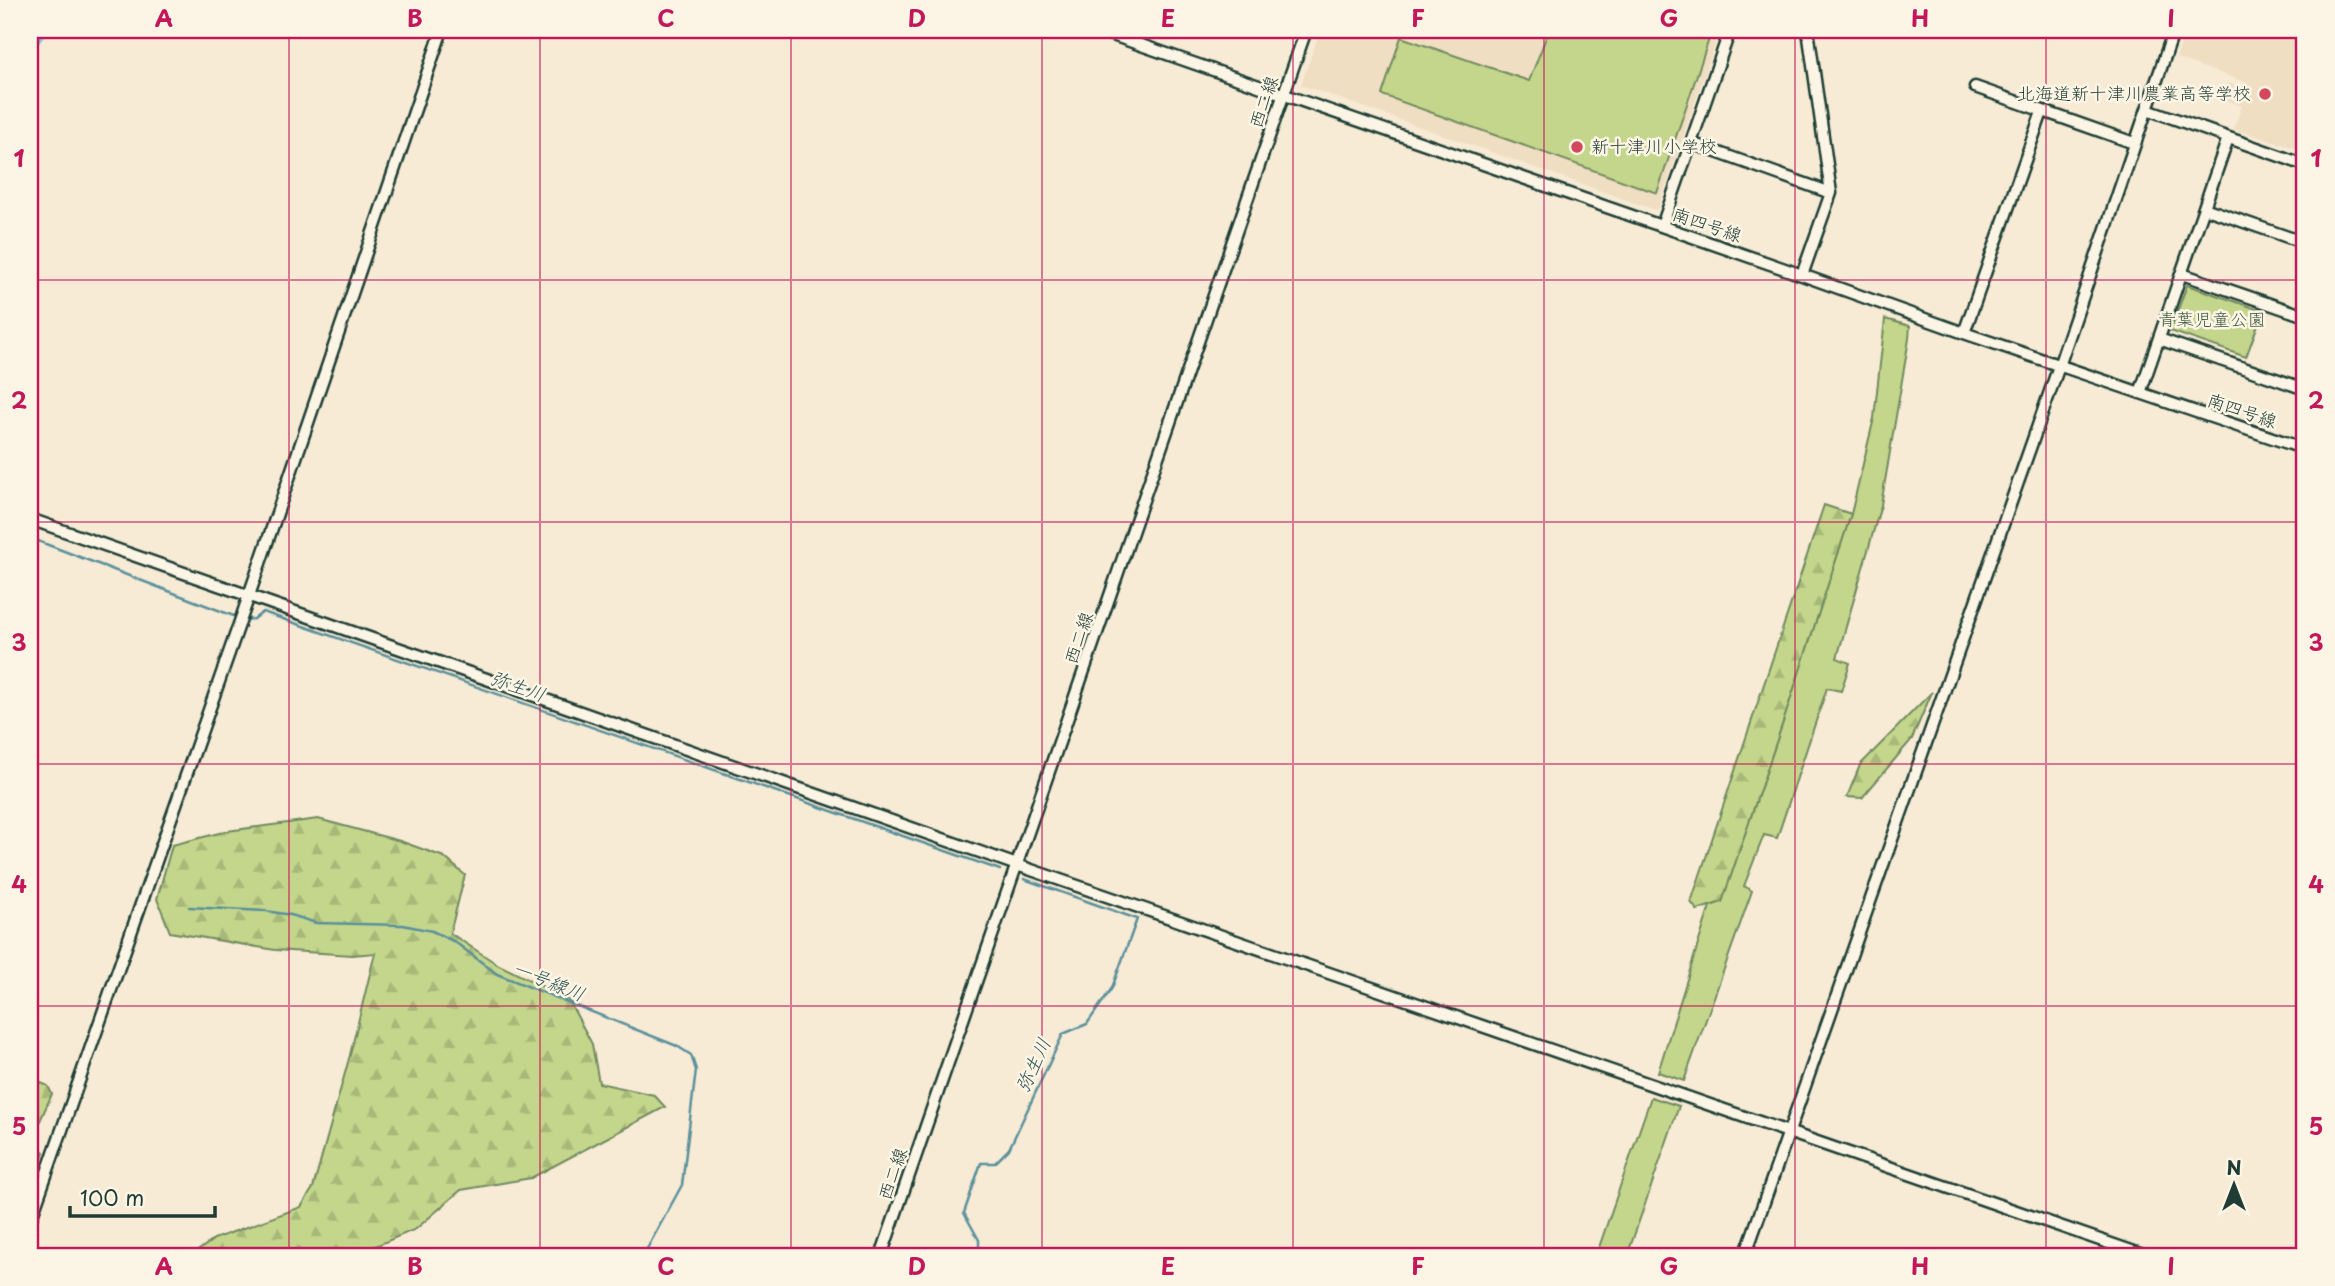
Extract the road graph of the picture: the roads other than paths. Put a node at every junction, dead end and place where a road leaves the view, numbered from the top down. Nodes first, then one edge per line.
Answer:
1 (442, 30) edge
2 (1098, 30) edge
3 (1306, 30) edge
4 (1730, 30) edge
5 (1808, 30) edge
6 (2174, 30) edge
7 (1975, 87) dead end
8 (1283, 95) junction
9 (2147, 109) junction
10 (2042, 112) junction
11 (2228, 138) junction
12 (1691, 143) junction
13 (2134, 143) junction
14 (2305, 165) edge
15 (1831, 193) junction
16 (2204, 208) junction
17 (1662, 226) junction
18 (2305, 243) edge
19 (2182, 274) junction
20 (1802, 275) junction
21 (2305, 316) edge
22 (1964, 334) junction
23 (2159, 339) junction
24 (2059, 366) junction
25 (2305, 389) edge
26 (2140, 393) junction
27 (2305, 449) edge
28 (31, 523) edge
29 (249, 596) junction
30 (1017, 865) junction
31 (1788, 1132) junction
32 (30, 1221) edge
33 (881, 1256) edge
34 (1745, 1256) edge
35 (2146, 1256) edge

1 - 29 street
2 - 8 street, 南四号線
3 - 8 street, 西二線
4 - 12 street
5 - 15 street
6 - 9 street
7 - 10 street
8 - 17 street, 南四号線
8 - 30 street, 西二線
9 - 11 street
9 - 13 street
10 - 13 street
10 - 22 street
11 - 14 street
11 - 16 street
12 - 15 street
12 - 17 street
13 - 24 street
15 - 20 street
16 - 18 street
16 - 19 street
17 - 20 street, 南四号線
19 - 21 street
19 - 23 street
20 - 22 street, 南四号線
22 - 24 street, 南四号線
23 - 25 street
23 - 26 street
24 - 26 street, 南四号線
24 - 31 street
26 - 27 street, 南四号線
28 - 29 street
29 - 30 street
29 - 32 street
30 - 31 street
30 - 33 street, 西二線
31 - 34 street
31 - 35 street

